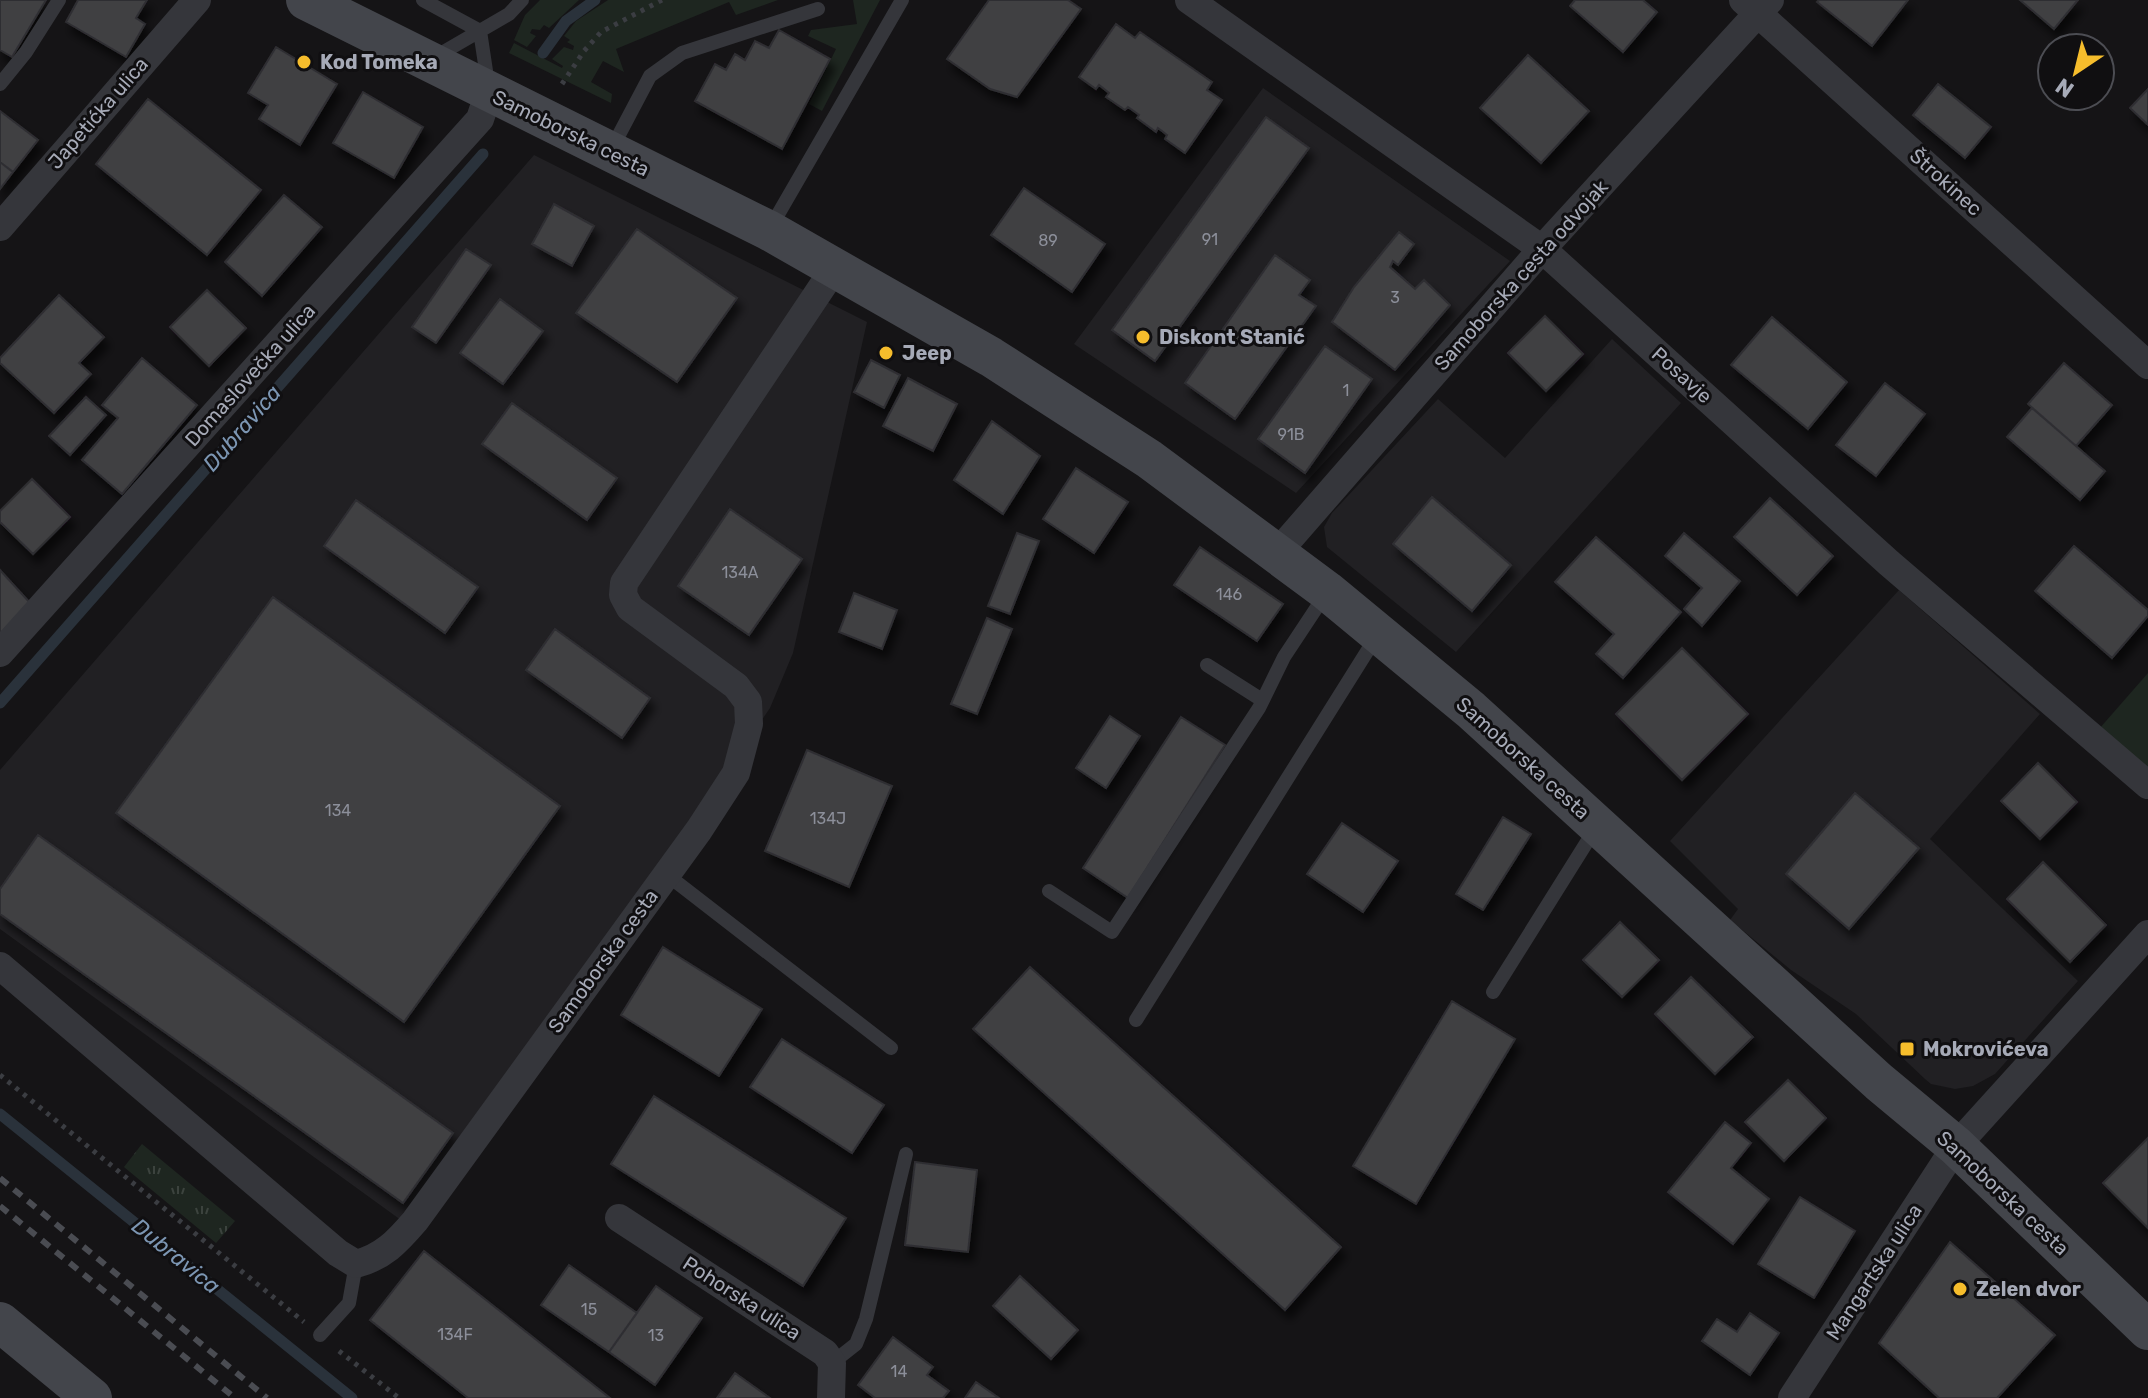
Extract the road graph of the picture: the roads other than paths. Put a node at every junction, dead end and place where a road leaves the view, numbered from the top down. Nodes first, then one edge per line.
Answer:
1 (59, 0) edge
2 (197, 0) edge
3 (306, 0) edge
4 (423, 0) edge
5 (522, 0) edge
6 (902, 0) edge
7 (1189, 0) edge
8 (1757, 4) edge
9 (818, 9) dead end
10 (480, 31) junction
11 (428, 61) junction
12 (0, 84) edge
13 (489, 92) junction
14 (610, 152) junction
15 (0, 227) edge
16 (768, 230) junction
17 (1542, 249) junction
18 (834, 269) junction
19 (2148, 365) edge
20 (1277, 553) junction
21 (1327, 591) junction
22 (1378, 634) junction
23 (0, 653) edge
24 (1207, 665) dead end
25 (1262, 700) junction
26 (2148, 785) edge
27 (1597, 826) junction
28 (666, 874) junction
29 (1049, 891) dead end
30 (2148, 934) edge
31 (0, 966) edge
32 (1493, 992) dead end
33 (1136, 1020) dead end
34 (891, 1048) dead end
35 (1956, 1146) junction
36 (906, 1154) dead end
37 (619, 1218) dead end
38 (356, 1264) junction
39 (0, 1322) edge
40 (2148, 1330) edge
41 (320, 1335) road end
42 (832, 1363) junction
43 (92, 1398) edge
44 (831, 1398) edge
45 (1792, 1398) edge

1 - 12 lane
2 - 15 street, Japetićka ulica
3 - 11 street, Samoborska cesta
4 - 10 lane
5 - 10 lane
6 - 16 lane
7 - 17 street, Posavje
8 - 17 street, Samoborska cesta odvojak
8 - 19 street, Štrokinec
9 - 14 lane
10 - 11 lane
10 - 13 lane
11 - 13 street, Samoborska cesta
13 - 14 street, Samoborska cesta
13 - 23 street, Domaslovečka ulica
14 - 16 street, Samoborska cesta
16 - 18 street, Samoborska cesta
17 - 20 street, Samoborska cesta odvojak
17 - 26 street, Posavje
18 - 20 street, Samoborska cesta
18 - 28 street, Samoborska cesta
20 - 21 street, Samoborska cesta
21 - 22 street, Samoborska cesta
21 - 25 lane
22 - 27 street, Samoborska cesta
22 - 33 lane
24 - 25 lane
25 - 29 lane
27 - 32 lane
27 - 35 street, Samoborska cesta
28 - 34 lane
28 - 38 street, Samoborska cesta
30 - 35 street, Mangartska ulica
31 - 38 street
35 - 40 street, Samoborska cesta
35 - 45 street, Mangartska ulica
36 - 42 lane
37 - 42 street, Pohorska ulica
38 - 41 lane
39 - 43 street
42 - 44 street

